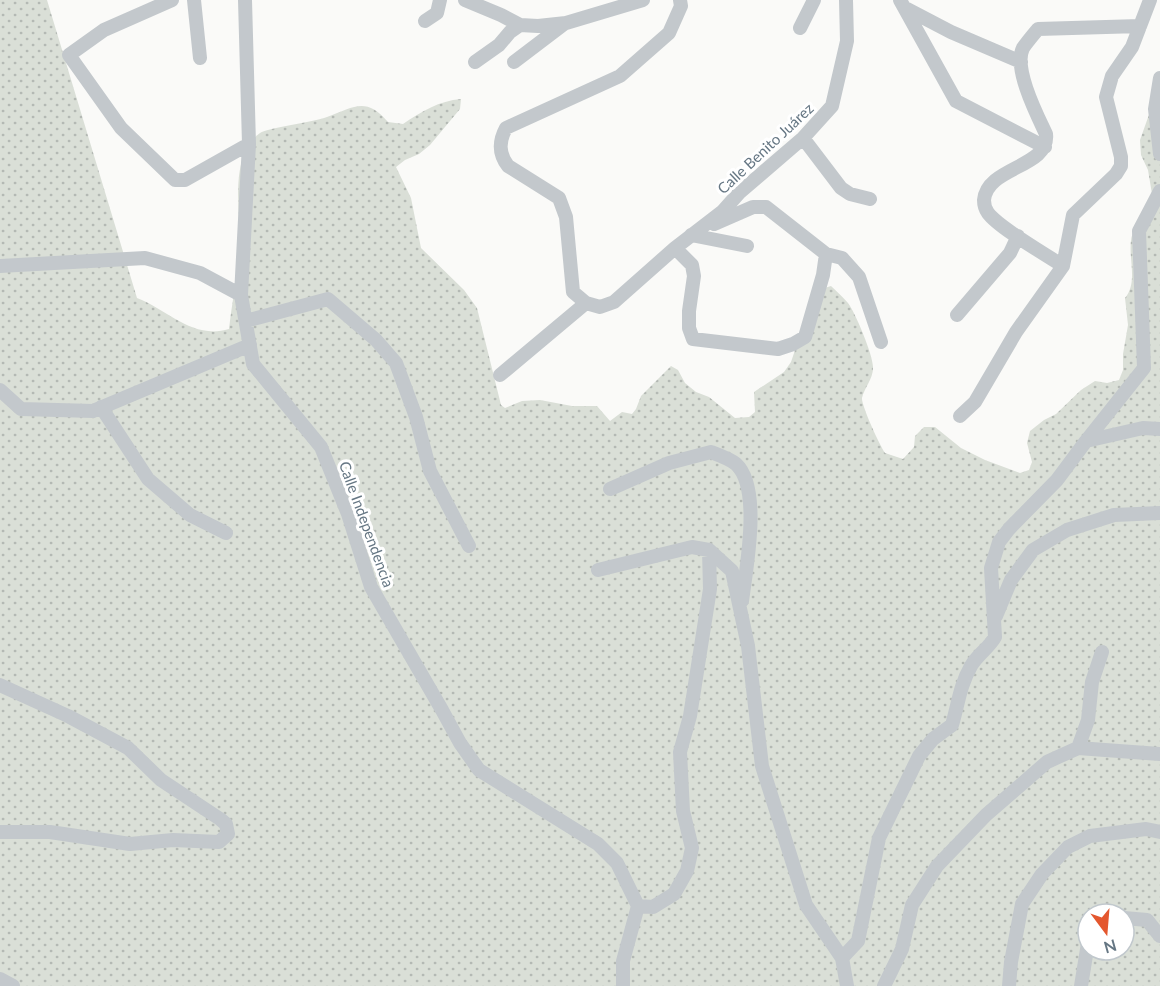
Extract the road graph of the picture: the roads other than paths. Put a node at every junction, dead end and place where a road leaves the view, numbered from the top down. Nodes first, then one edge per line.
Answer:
1 (172, 0) edge
2 (194, 0) edge
3 (245, 0) edge
4 (440, 0) edge
5 (465, 0) edge
6 (643, 0) edge
7 (680, 0) edge
8 (814, 0) edge
9 (846, 0) edge
10 (1150, 0) edge
11 (903, 4) edge
12 (425, 21) dead end
13 (566, 23) junction
14 (520, 25) junction
15 (1140, 26) junction
16 (800, 28) dead end
17 (200, 58) dead end
18 (475, 62) dead end
19 (514, 62) dead end
20 (1022, 62) junction
21 (1160, 78) edge
22 (803, 138) junction
23 (249, 144) junction
24 (1045, 147) junction
25 (1160, 154) edge
26 (1160, 191) edge
27 (870, 199) dead end
28 (693, 233) junction
29 (1018, 236) junction
30 (747, 246) dead end
31 (675, 248) junction
32 (826, 254) junction
33 (0, 266) edge
34 (1063, 266) junction
35 (241, 295) junction
36 (586, 303) junction
37 (957, 315) dead end
38 (246, 321) junction
39 (881, 342) dead end
40 (250, 345) junction
41 (500, 375) dead end
42 (0, 390) edge
43 (101, 407) junction
44 (960, 416) dead end
45 (1160, 429) edge
46 (1086, 441) junction
47 (610, 489) dead end
48 (1160, 513) edge
49 (226, 533) dead end
50 (469, 546) dead end
51 (709, 550) junction
52 (598, 570) dead end
53 (741, 612) junction
54 (995, 618) junction
55 (1102, 652) dead end
56 (0, 685) edge
57 (1078, 748) junction
58 (1160, 754) edge
59 (0, 832) edge
60 (1160, 832) edge
61 (638, 906) junction
62 (1136, 919) edge
63 (1160, 936) edge
64 (842, 958) junction
65 (1085, 962) edge
66 (0, 979) edge
67 (13, 986) edge
68 (624, 986) edge
69 (847, 986) edge
70 (884, 986) edge
71 (1009, 986) edge
72 (1081, 986) edge

1 - 23 street
2 - 17 street
3 - 23 street, Calle Independencia
4 - 12 street
5 - 14 street
6 - 13 street
7 - 36 street
8 - 16 street
9 - 22 street, Calle Benito Juárez
10 - 15 street
11 - 20 street
11 - 24 street
13 - 14 street
13 - 19 street
14 - 18 street
15 - 20 street
15 - 34 street
20 - 24 street
21 - 25 street
22 - 27 street
22 - 28 street, Calle Benito Juárez
23 - 35 street, Calle Independencia
24 - 29 street
26 - 46 street
28 - 30 street
28 - 31 street
28 - 32 street
29 - 34 street
29 - 37 street
31 - 32 street
31 - 36 street
32 - 39 street
33 - 35 street
34 - 44 street
35 - 38 street, Calle Independencia
36 - 41 street
38 - 40 street, Calle Independencia
38 - 50 street
40 - 43 street
40 - 61 street, Calle Independencia
42 - 43 street
43 - 49 street
45 - 46 street
46 - 54 street
47 - 53 street
48 - 54 street
51 - 52 street
51 - 53 street
51 - 61 street
53 - 64 street
54 - 64 street
55 - 57 street
56 - 59 street
57 - 58 street
57 - 70 street
60 - 71 street
61 - 68 street
62 - 63 street
64 - 69 street
65 - 72 street
66 - 67 street

